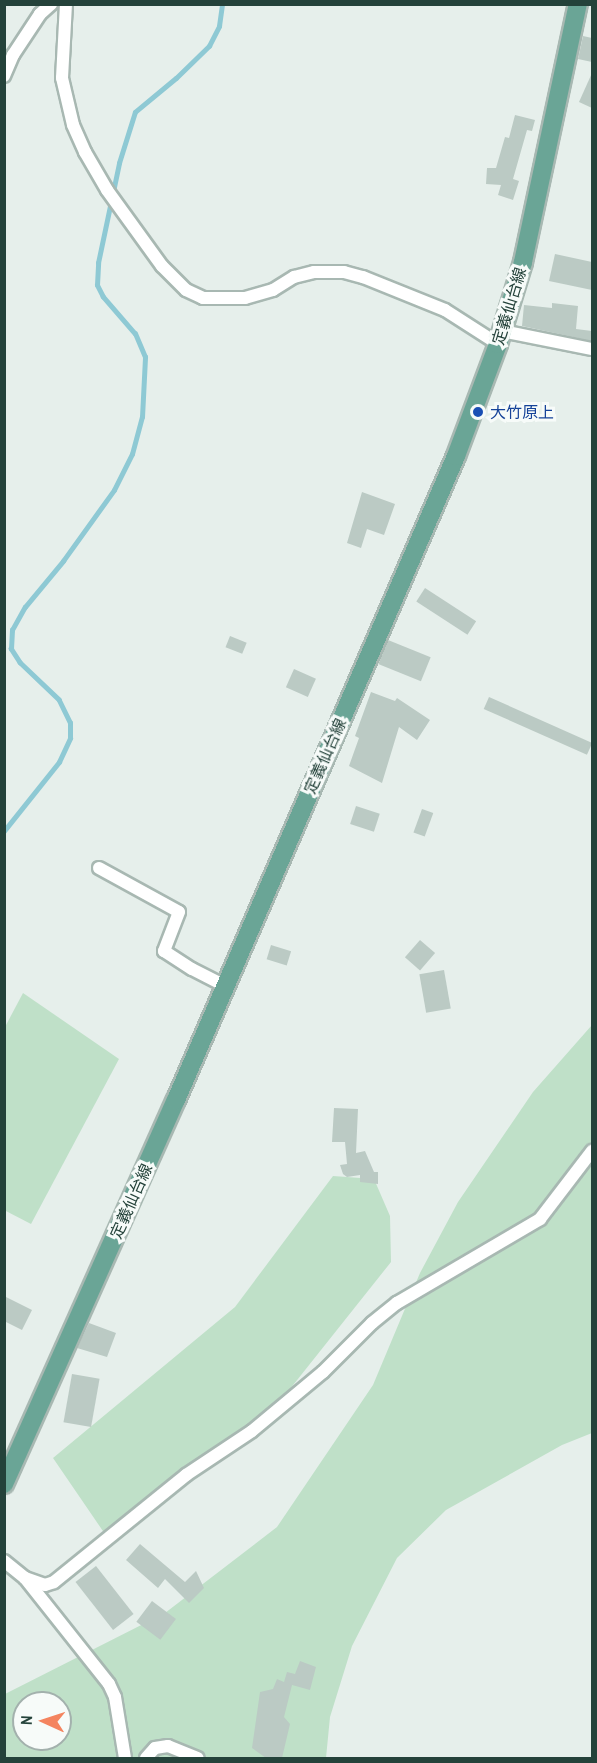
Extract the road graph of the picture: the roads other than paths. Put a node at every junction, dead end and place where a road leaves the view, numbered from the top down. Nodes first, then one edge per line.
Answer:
1 (51, 4) edge
2 (66, 4) edge
3 (578, 4) edge
4 (4, 76) edge
5 (500, 337) junction
6 (592, 349) edge
7 (99, 868) dead end
8 (224, 985) junction
9 (592, 1151) edge
10 (4, 1484) edge
11 (4, 1562) edge
12 (25, 1578) junction
13 (125, 1758) edge
14 (146, 1758) edge
15 (198, 1758) edge

1 - 4 street
2 - 5 street
3 - 5 main road, 定義仙台線
5 - 6 street
5 - 8 main road, 定義仙台線
7 - 8 street
8 - 10 main road, 定義仙台線
9 - 12 street
11 - 12 street
12 - 13 street
14 - 15 street

